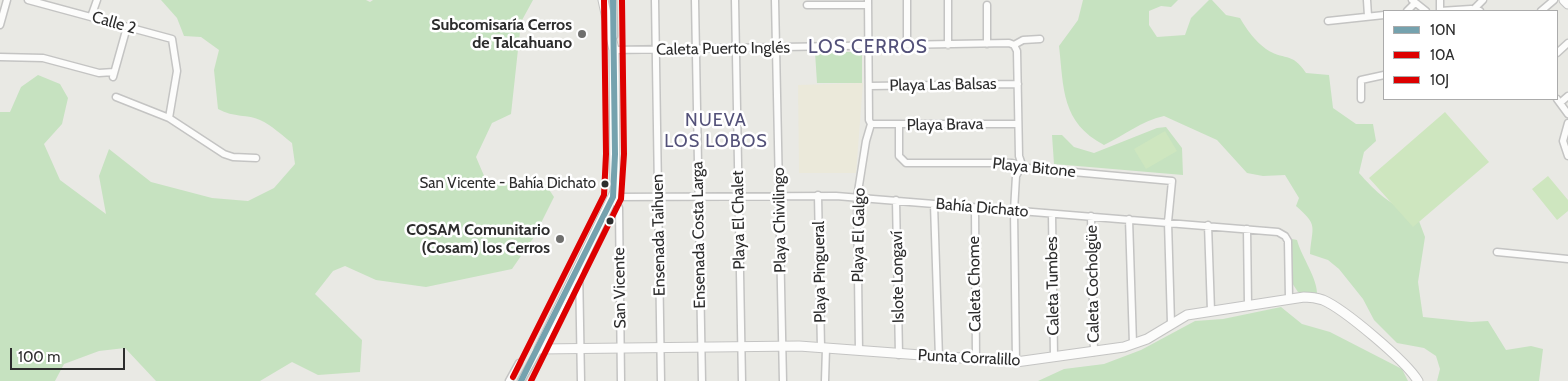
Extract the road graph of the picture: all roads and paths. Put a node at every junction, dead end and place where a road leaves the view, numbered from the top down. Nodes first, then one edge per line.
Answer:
1 (7, 0) edge
2 (28, 0) edge
3 (96, 0) edge
4 (603, 0) edge
5 (613, 0) edge
6 (655, 0) edge
7 (695, 0) edge
8 (735, 0) edge
9 (775, 0) edge
10 (907, 0) edge
11 (948, 0) edge
12 (1367, 0) edge
13 (1483, 0) edge
14 (1554, 0) edge
15 (1564, 0) edge
16 (1414, 2) edge
17 (49, 3) edge
18 (868, 3) edge
19 (1568, 4) edge
20 (807, 5) dead end
21 (987, 5) dead end
22 (1425, 10) edge
23 (1477, 10) edge
24 (1542, 10) edge
25 (1383, 15) edge
26 (1368, 16) junction
27 (91, 17) junction
28 (1328, 21) dead end
29 (0, 25) edge
30 (127, 27) junction
31 (1040, 39) dead end
32 (1568, 43) edge
33 (987, 44) junction
34 (948, 45) junction
35 (1014, 45) junction
36 (868, 46) junction
37 (907, 46) junction
38 (736, 48) junction
39 (776, 48) junction
40 (696, 49) junction
41 (614, 50) junction
42 (656, 50) junction
43 (1558, 52) edge
44 (0, 57) edge
45 (1383, 76) edge
46 (1018, 84) junction
47 (869, 86) junction
48 (1568, 96) edge
49 (116, 97) dead end
50 (1361, 99) dead end
51 (1558, 101) edge
52 (1568, 114) edge
53 (168, 118) junction
54 (1568, 123) edge
55 (871, 124) junction
56 (1018, 124) junction
57 (899, 125) junction
58 (1566, 134) edge
59 (1568, 156) edge
60 (256, 158) dead end
61 (1022, 165) junction
62 (818, 195) junction
63 (738, 196) junction
64 (779, 196) junction
65 (614, 197) junction
66 (699, 197) junction
67 (658, 198) junction
68 (857, 198) junction
69 (896, 200) junction
70 (934, 204) junction
71 (975, 208) junction
72 (1014, 211) junction
73 (1052, 214) junction
74 (1091, 216) junction
75 (1129, 219) junction
76 (1168, 222) junction
77 (1208, 225) junction
78 (1247, 229) junction
79 (1497, 252) dead end
80 (1568, 259) edge
81 (579, 261) junction
82 (1289, 298) junction
83 (1248, 305) junction
84 (1211, 311) junction
85 (1171, 323) junction
86 (1133, 344) junction
87 (741, 346) junction
88 (782, 346) junction
89 (621, 347) junction
90 (661, 347) junction
91 (701, 347) junction
92 (581, 348) junction
93 (824, 348) junction
94 (539, 349) junction
95 (860, 351) junction
96 (1094, 352) junction
97 (899, 354) junction
98 (1054, 357) junction
99 (939, 358) junction
100 (976, 360) junction
101 (1016, 362) junction
102 (519, 363) dead end
103 (509, 381) edge
104 (521, 381) edge
105 (581, 381) edge
106 (621, 381) edge
107 (661, 381) edge
108 (702, 381) edge
109 (742, 381) edge
110 (783, 381) edge
111 (825, 381) edge
112 (1418, 381) edge

1 - 29 street
2 - 17 street, Calle 2
3 - 27 street
4 - 41 street
5 - 41 street
6 - 42 street, Ensenada Taihuen
7 - 40 street, Ensenada Costa Larga
8 - 38 street, Playa El Chalet
9 - 39 street, Playa Chivilingo
10 - 37 street
11 - 34 street
12 - 26 street
13 - 23 street
14 - 24 street
15 - 19 street
16 - 22 street
17 - 27 street, Calle 2
18 - 20 street
18 - 36 street, Playa El Galgo
21 - 33 street
25 - 26 street
26 - 28 street
27 - 30 street, Calle 2
30 - 44 street
30 - 53 street, Calle 2
31 - 35 street, Caleta Puerto Inglés
32 - 43 street
33 - 34 street, Caleta Puerto Inglés
33 - 35 street, Caleta Puerto Inglés
34 - 37 street, Caleta Puerto Inglés
35 - 46 street
36 - 37 street, Caleta Puerto Inglés
36 - 39 street, Caleta Puerto Inglés
36 - 47 street, Playa El Galgo
38 - 39 street, Caleta Puerto Inglés
38 - 40 street, Caleta Puerto Inglés
38 - 63 street, Playa El Chalet
39 - 64 street, Playa Chivilingo
40 - 42 street, Caleta Puerto Inglés
40 - 66 street, Ensenada Costa Larga
41 - 42 street, Caleta Puerto Inglés
41 - 65 street
42 - 67 street, Ensenada Taihuen
45 - 50 street
46 - 47 street, Playa Las Balsas
46 - 56 street
47 - 55 street, Playa El Galgo
48 - 51 street
49 - 53 street
51 - 52 street
53 - 60 street
54 - 58 street
55 - 57 street, Playa Brava
55 - 68 street, Playa El Galgo
56 - 57 street, Playa Brava
56 - 61 street
57 - 61 street, Playa Bitone
58 - 59 street
61 - 72 street
61 - 76 street, Playa Bitone
62 - 64 street, Bahía Dichato
62 - 68 street, Bahía Dichato
62 - 93 street, Playa Pingueral
63 - 64 street, Bahía Dichato
63 - 66 street, Bahía Dichato
63 - 87 street, Playa El Chalet
64 - 88 street, Playa Chivilingo
65 - 67 street, Bahía Dichato
65 - 81 street
65 - 89 street, San Vicente
66 - 67 street, Bahía Dichato
66 - 91 street, Ensenada Costa Larga
67 - 90 street, Ensenada Taihuen
68 - 69 street, Bahía Dichato
68 - 95 street, Playa El Galgo
69 - 70 street, Bahía Dichato
69 - 97 street, Islote Longaví
70 - 71 street, Bahía Dichato
70 - 99 street
71 - 72 street, Bahía Dichato
71 - 100 street, Caleta Chome
72 - 73 street, Bahía Dichato
72 - 101 street
73 - 74 street, Bahía Dichato
73 - 98 street, Caleta Tumbes
74 - 75 street, Bahía Dichato
74 - 96 street, Caleta Cocholgüe
75 - 76 street, Bahía Dichato
75 - 86 street
76 - 77 street, Bahía Dichato
76 - 85 street
77 - 78 street, Bahía Dichato
77 - 84 street
78 - 82 street, Bahía Dichato
78 - 83 street
79 - 80 street
81 - 92 street
81 - 94 street
82 - 83 street, Punta Corralillo
82 - 112 street, Punta Corralillo
83 - 84 street, Punta Corralillo
84 - 85 street, Punta Corralillo
85 - 86 street, Punta Corralillo
86 - 96 street, Punta Corralillo
87 - 88 street, Punta Corralillo
87 - 91 street, Punta Corralillo
87 - 109 street, Playa El Chalet
88 - 93 street, Punta Corralillo
88 - 110 street, Playa Chivilingo
89 - 90 street, Punta Corralillo
89 - 92 street, Punta Corralillo
89 - 106 street, San Vicente
90 - 91 street, Punta Corralillo
90 - 107 street, Ensenada Taihuen
91 - 108 street, Ensenada Costa Larga
92 - 94 street, Punta Corralillo
92 - 105 street
93 - 95 street, Punta Corralillo
93 - 111 street, Playa Pingueral
94 - 104 street
95 - 97 street, Punta Corralillo
96 - 98 street, Punta Corralillo
97 - 99 street, Punta Corralillo
98 - 101 street, Punta Corralillo
99 - 100 street, Punta Corralillo
100 - 101 street, Punta Corralillo
102 - 103 street

